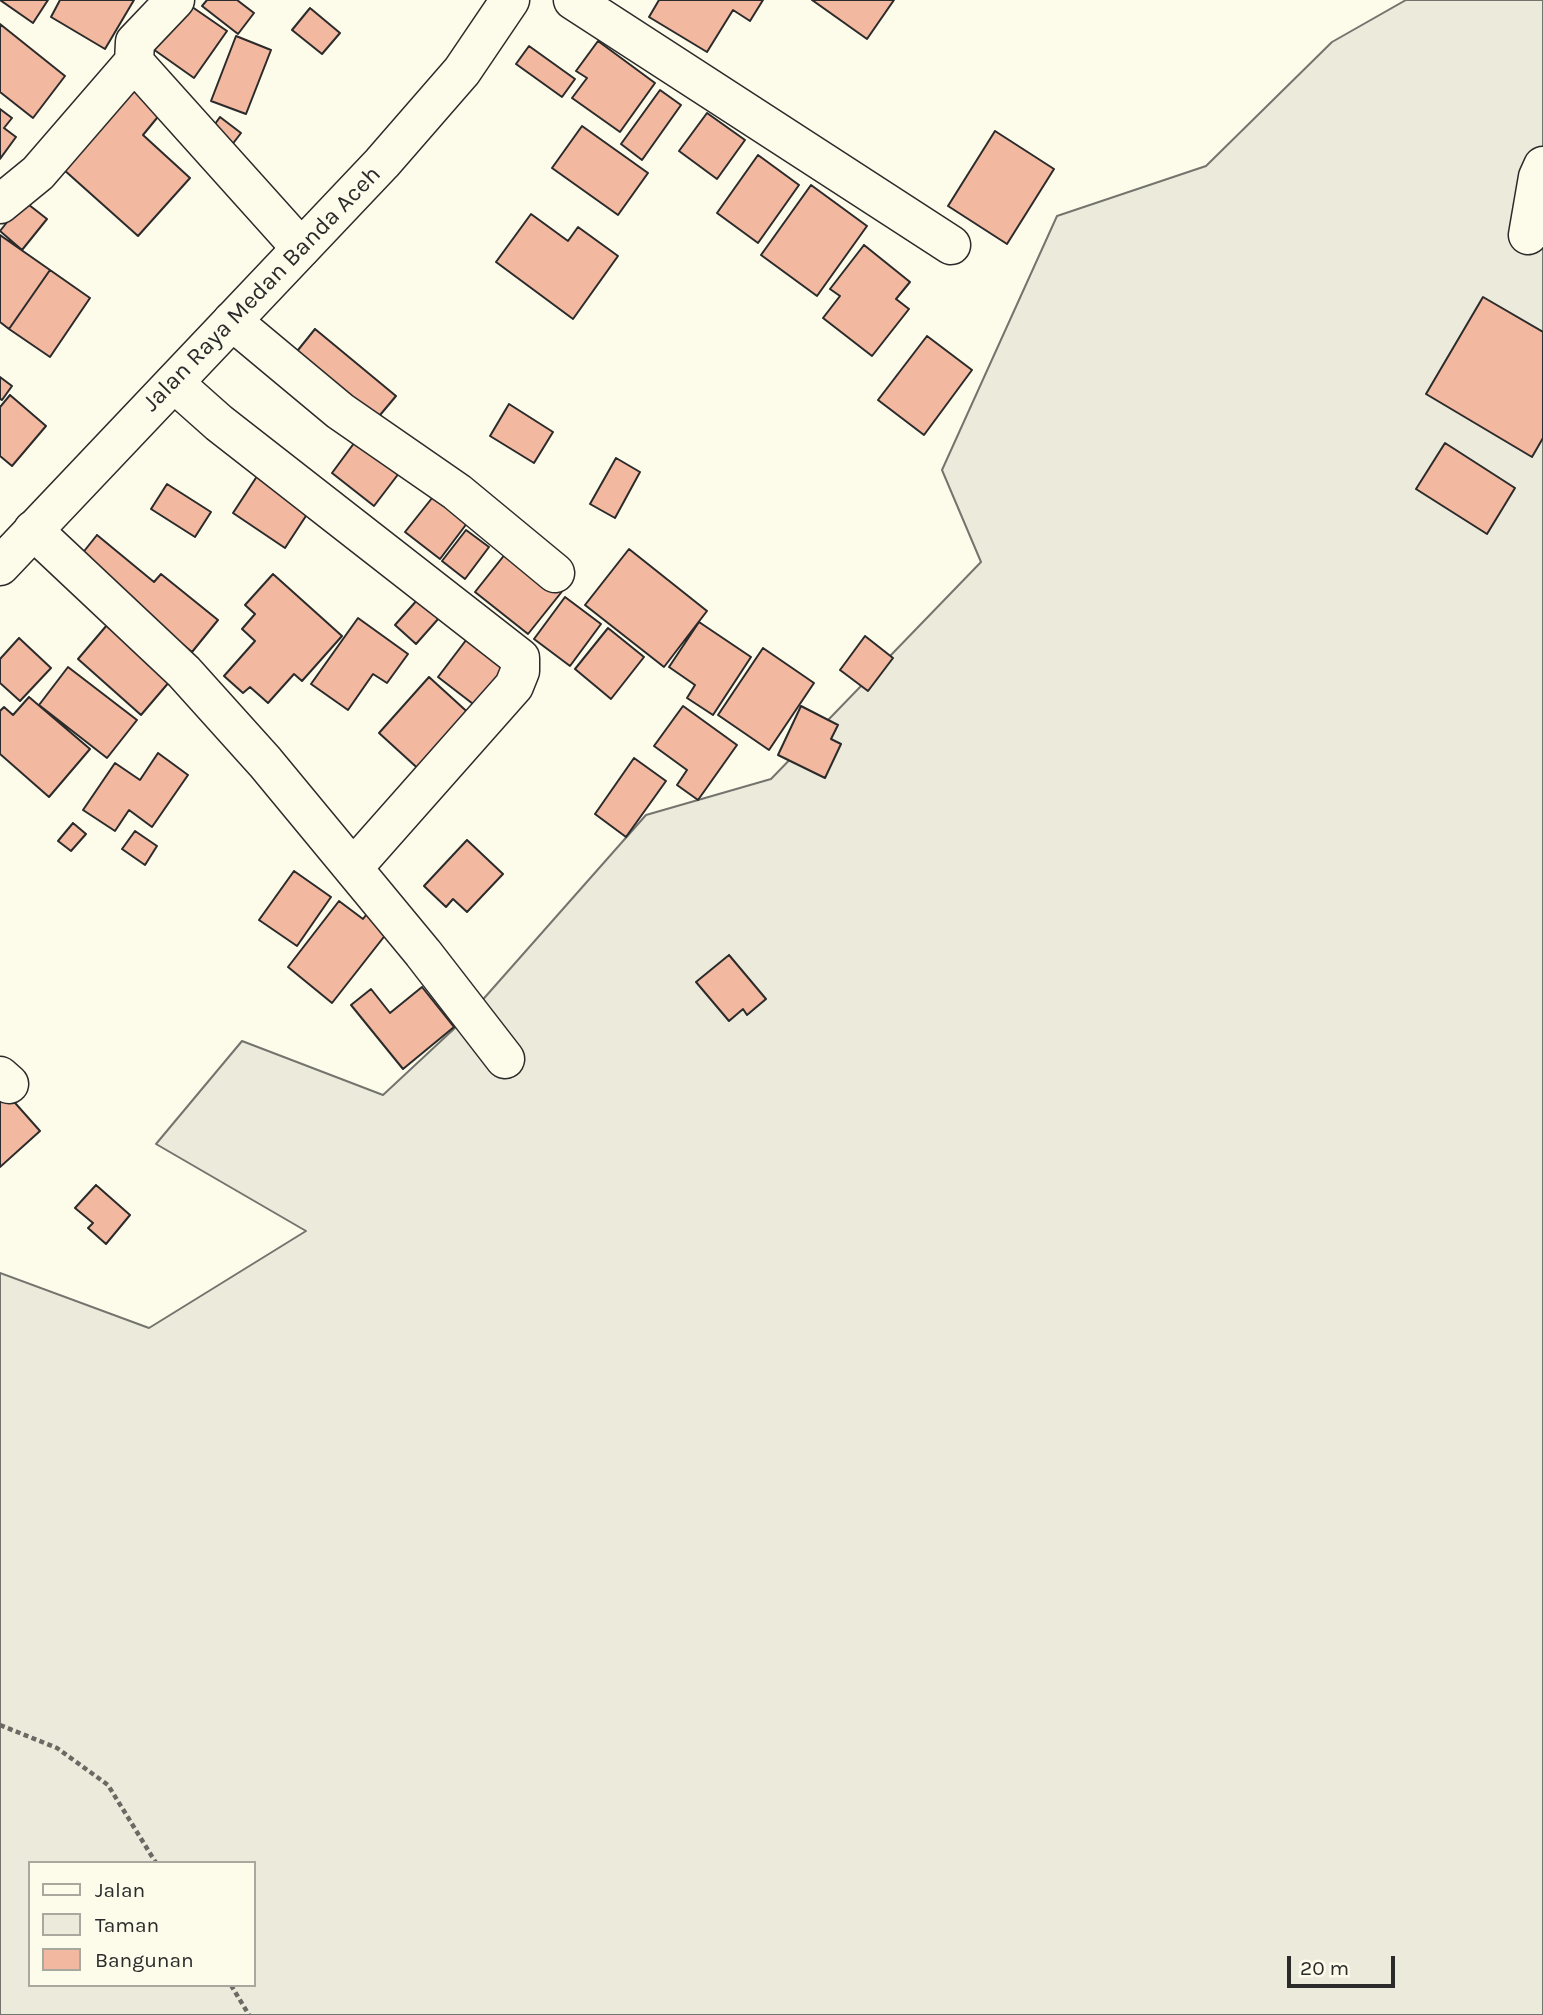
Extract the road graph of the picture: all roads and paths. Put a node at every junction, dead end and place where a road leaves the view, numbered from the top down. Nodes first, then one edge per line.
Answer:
1 (174, 0) edge
2 (510, 0) edge
3 (573, 0) edge
4 (134, 62) junction
5 (1543, 166) edge
6 (0, 204) edge
7 (1528, 235) dead end
8 (951, 245) dead end
9 (301, 248) junction
10 (232, 321) junction
11 (174, 383) junction
12 (33, 530) junction
13 (0, 566) edge
14 (555, 573) dead end
15 (353, 868) junction
16 (505, 1059) dead end
17 (0, 1725) edge
18 (155, 1861) edge
19 (231, 1987) edge
20 (249, 2015) edge

1 - 4 main road
2 - 9 main road, Jalan Raya Medan Banda Aceh
3 - 8 main road
4 - 6 main road
4 - 9 main road
5 - 7 main road
9 - 10 main road, Jalan Raya Medan Banda Aceh
10 - 11 main road, Jalan Raya Medan Banda Aceh
10 - 14 main road
11 - 12 main road, Jalan Raya Medan Banda Aceh
11 - 15 main road
12 - 13 main road, Jalan Raya Medan Banda Aceh
12 - 15 main road
15 - 16 main road
17 - 18 path
19 - 20 path

